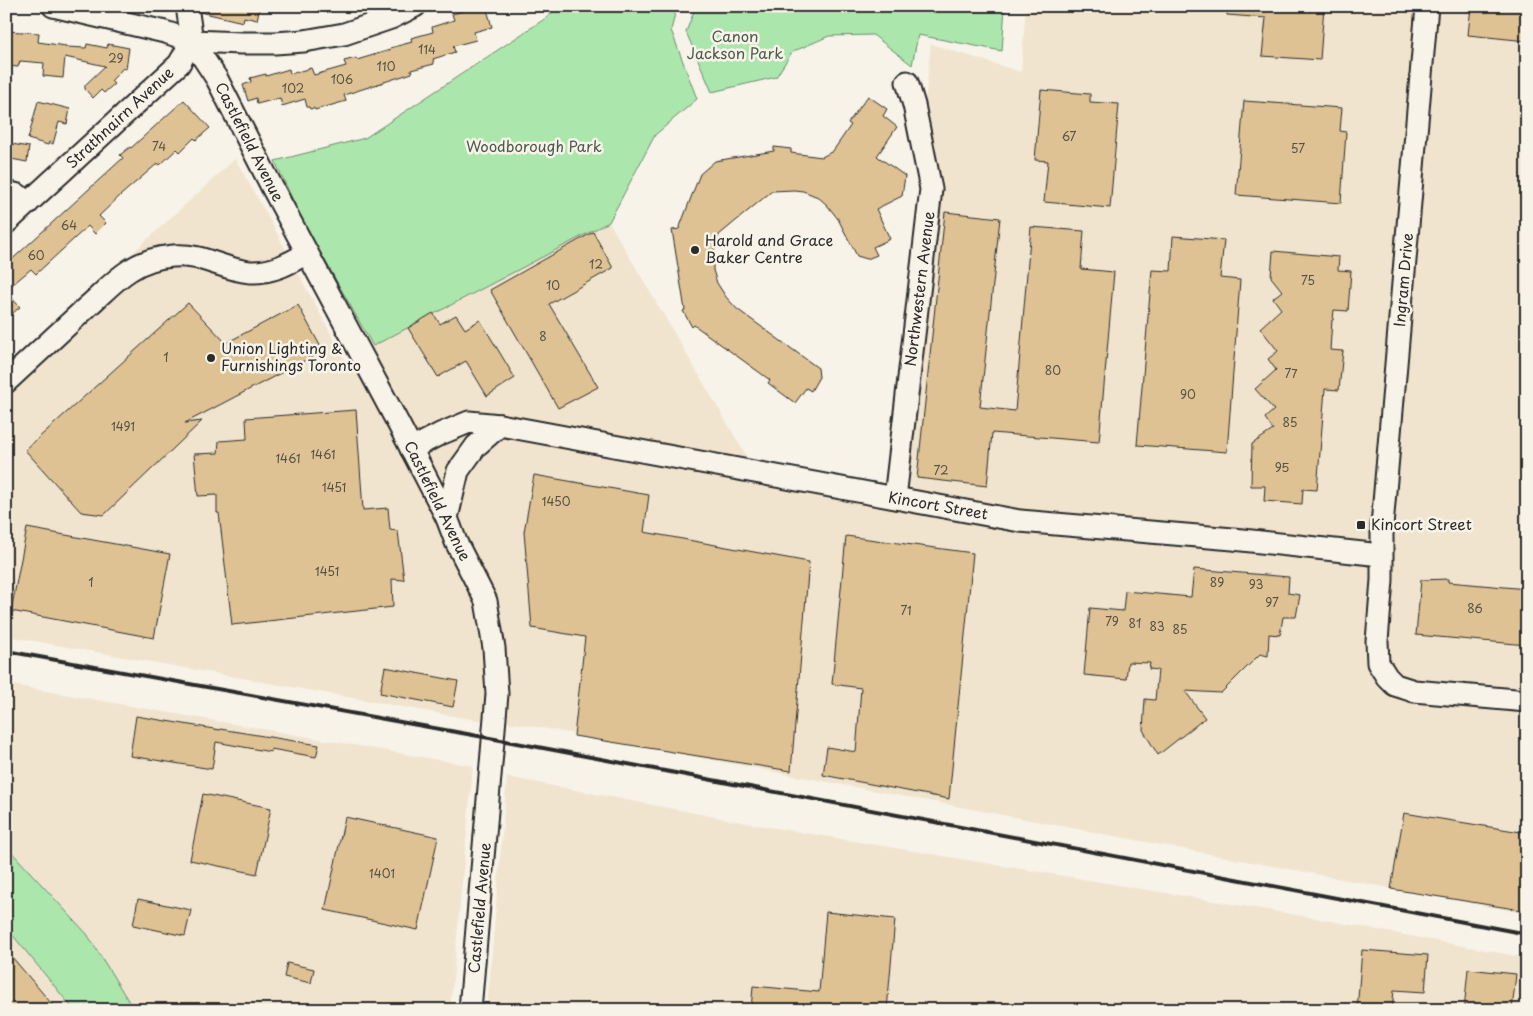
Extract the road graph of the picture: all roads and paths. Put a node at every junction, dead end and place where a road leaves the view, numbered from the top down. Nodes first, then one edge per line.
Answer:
1 (53, 6) edge
2 (187, 6) edge
3 (415, 6) edge
4 (1428, 6) edge
5 (192, 41) junction
6 (907, 82) dead end
7 (6, 192) edge
8 (28, 203) junction
9 (6, 223) edge
10 (307, 253) junction
11 (6, 382) edge
12 (500, 425) junction
13 (411, 449) junction
14 (896, 498) junction
15 (447, 518) junction
16 (1382, 555) junction
17 (1527, 701) edge
18 (470, 1010) edge

1 - 5 street
2 - 5 street
3 - 5 street
4 - 16 street, Ingram Drive
5 - 8 street, Strathnairn Avenue
5 - 10 street, Castlefield Avenue
6 - 14 street, Northwestern Avenue
7 - 8 street
8 - 9 street, Strathnairn Avenue
10 - 11 street
10 - 13 street, Castlefield Avenue
12 - 13 street, Kincort Street
12 - 14 street, Kincort Street
12 - 15 street
13 - 15 street, Castlefield Avenue
14 - 16 street, Kincort Street
15 - 18 street, Castlefield Avenue
16 - 17 street, Ingram Drive

